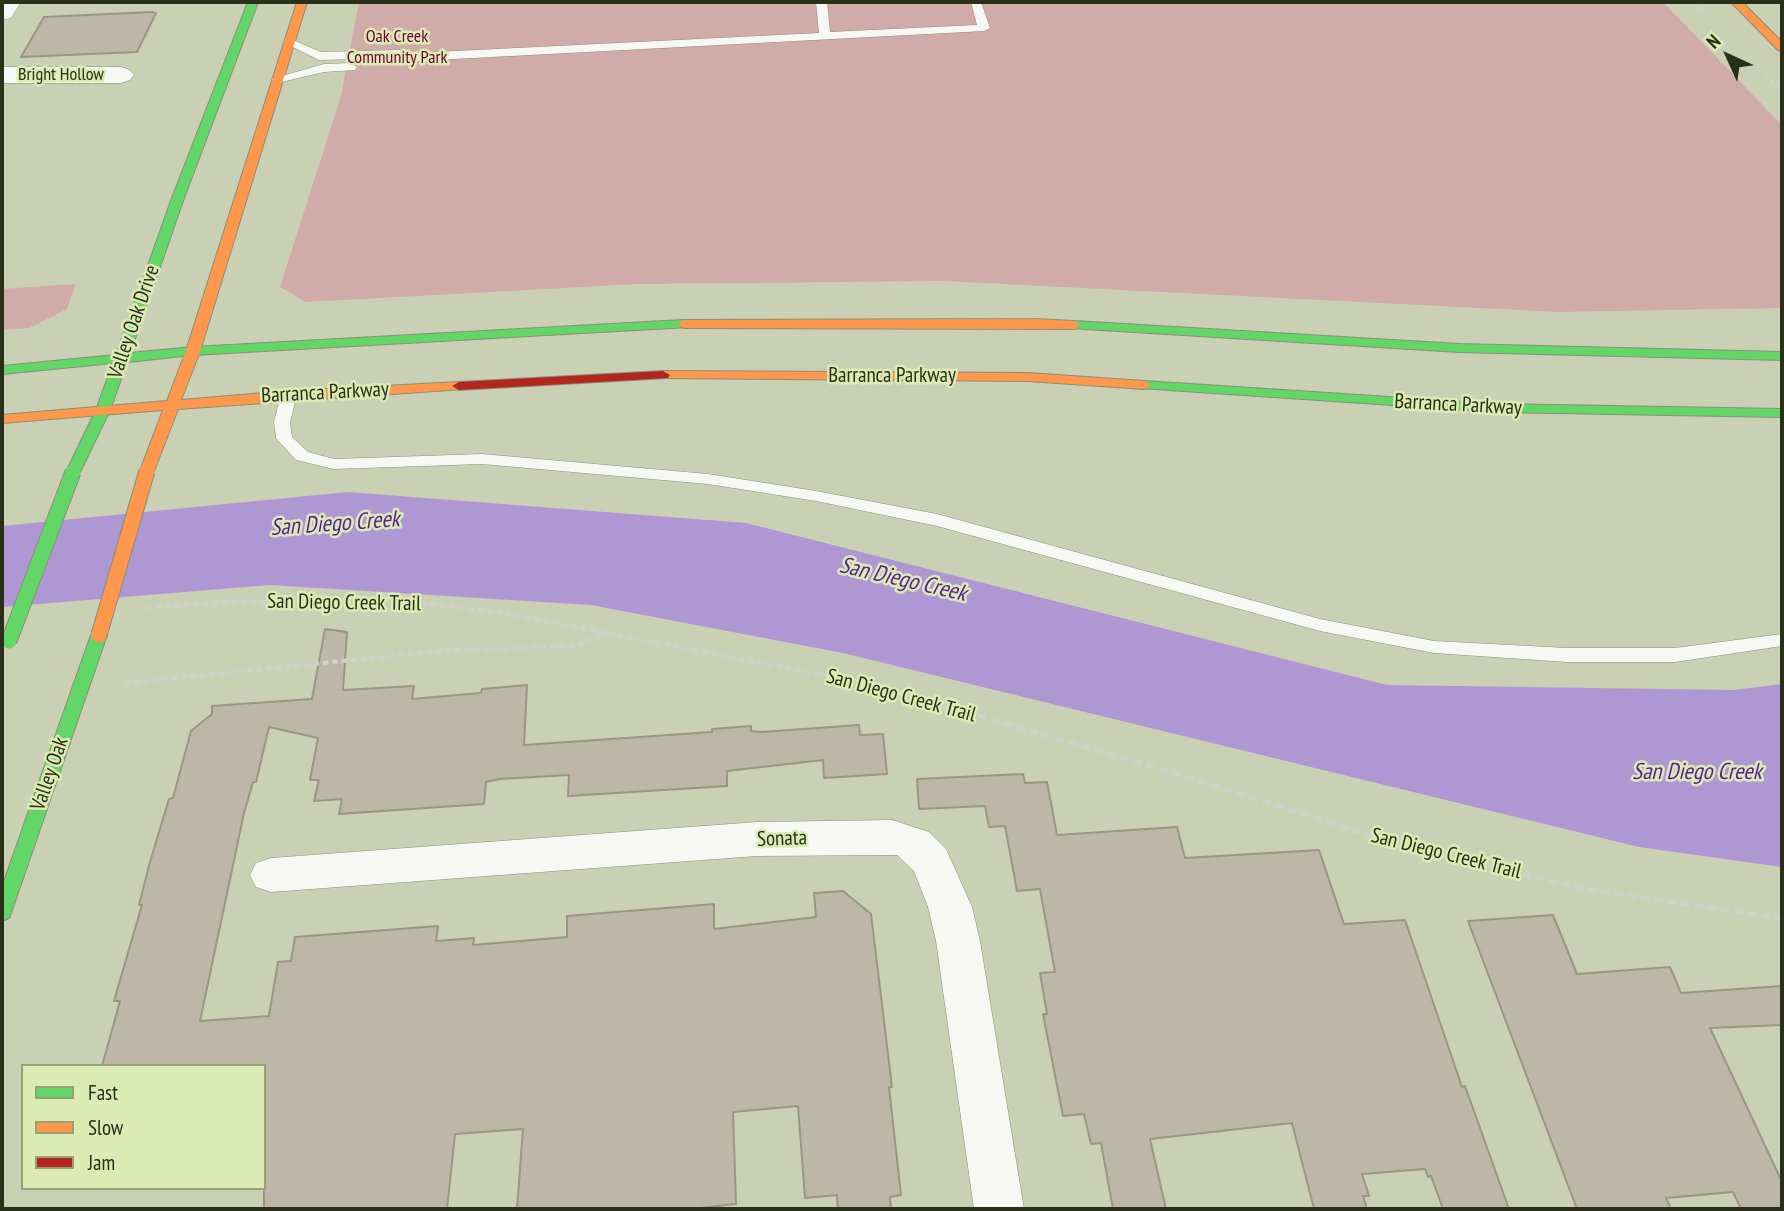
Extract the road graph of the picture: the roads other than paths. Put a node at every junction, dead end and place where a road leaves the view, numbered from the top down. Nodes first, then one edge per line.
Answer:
1 (9, 2) edge
2 (253, 2) edge
3 (302, 2) edge
4 (821, 2) edge
5 (976, 2) edge
6 (1736, 2) edge
7 (2, 13) edge
8 (825, 36) junction
9 (289, 42) junction
10 (1782, 48) edge
11 (416, 57) junction
12 (2, 75) edge
13 (121, 75) dead end
14 (277, 79) junction
15 (193, 351) junction
16 (1782, 356) edge
17 (121, 358) junction
18 (2, 370) edge
19 (289, 395) junction
20 (174, 403) junction
21 (103, 410) junction
22 (1782, 413) edge
23 (2, 419) edge
24 (1782, 640) edge
25 (2, 657) edge
26 (271, 876) dead end
27 (2, 913) edge
28 (999, 1209) edge

1 - 7 street
2 - 17 main road, Valley Oak Drive
3 - 9 main road
4 - 8 lane
5 - 8 lane
6 - 10 main road
8 - 11 lane
9 - 11 lane
9 - 14 main road
11 - 14 lane
12 - 13 street, Bright Hollow
14 - 15 main road
15 - 16 main road
15 - 17 main road
15 - 20 main road
17 - 18 main road
17 - 21 main road, Valley Oak Drive
19 - 20 main road, Barranca Parkway
19 - 22 main road, Barranca Parkway
19 - 24 lane
20 - 21 main road, Barranca Parkway
20 - 27 main road, Valley Oak, bridge
21 - 23 main road, Barranca Parkway
21 - 25 main road, Valley Oak Drive, bridge
26 - 28 street, Sonata

